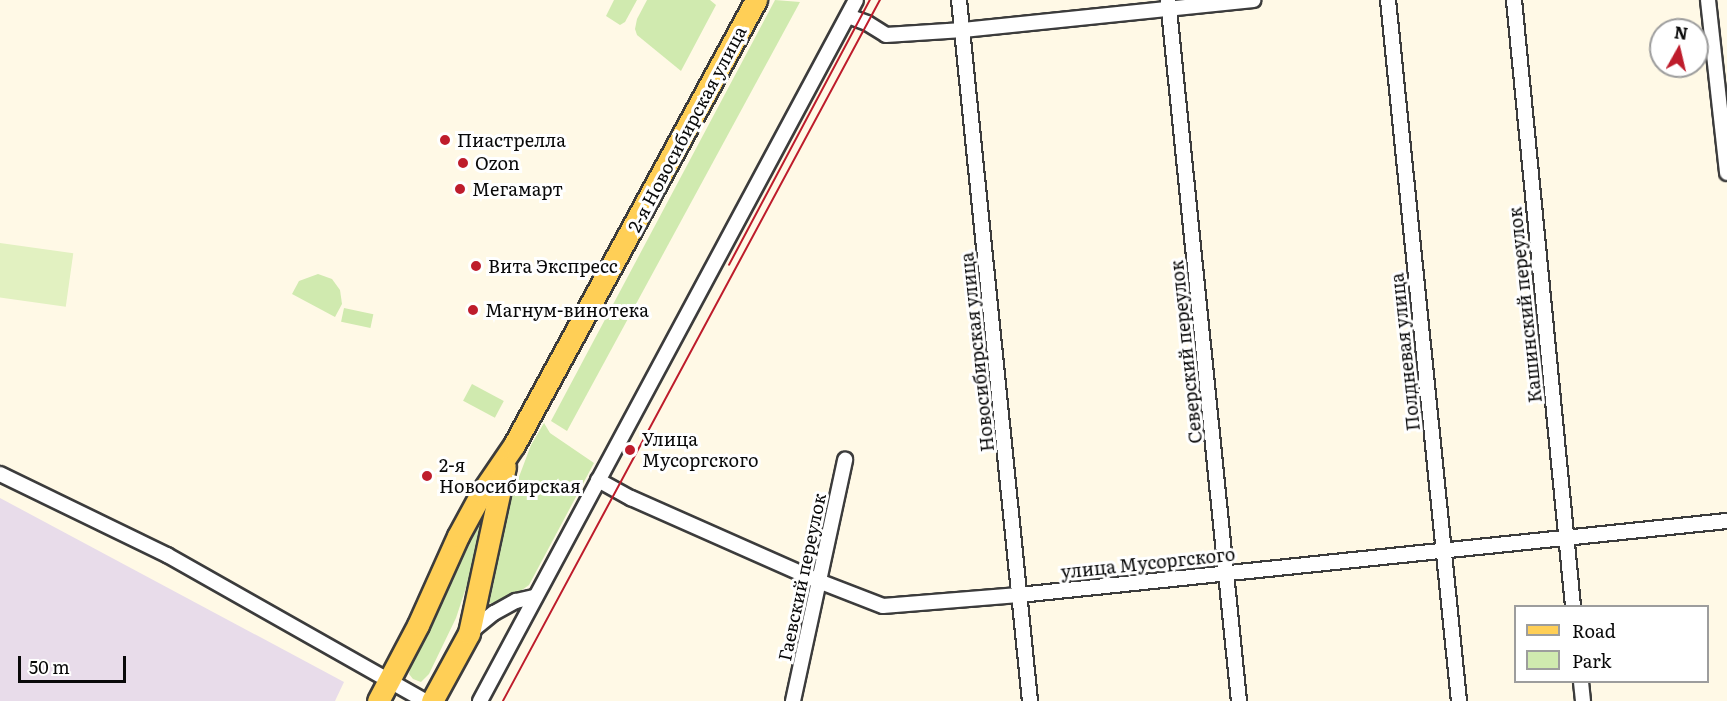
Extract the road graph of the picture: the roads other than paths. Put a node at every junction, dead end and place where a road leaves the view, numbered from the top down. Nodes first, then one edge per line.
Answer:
1 (756, 0) edge
2 (856, 0) edge
3 (959, 0) edge
4 (1253, 0) edge
5 (1388, 0) edge
6 (1514, 0) edge
7 (1708, 0) edge
8 (1168, 4) edge
9 (848, 16) junction
10 (963, 30) junction
11 (1723, 100) edge
12 (1727, 173) edge
13 (506, 460) junction
14 (845, 460) dead end
15 (0, 474) edge
16 (598, 480) junction
17 (1727, 521) edge
18 (1566, 537) junction
19 (1443, 549) junction
20 (1226, 572) junction
21 (821, 582) junction
22 (1019, 595) junction
23 (534, 597) junction
24 (1573, 605) edge
25 (469, 633) junction
26 (388, 682) junction
27 (1581, 683) edge
28 (378, 701) edge
29 (425, 701) edge
30 (432, 701) edge
31 (480, 701) edge
32 (793, 701) edge
33 (1030, 701) edge
34 (1239, 701) edge
35 (1459, 701) edge
36 (1583, 701) edge

1 - 13 main road, 2-я Новосибирская улица
2 - 9 street
3 - 10 street, Новосибирская улица
4 - 8 street
5 - 19 street, Полдневая улица
6 - 18 street, Кашинский переулок
7 - 11 street
8 - 10 street
8 - 20 street, Северский переулок
9 - 10 street
9 - 16 street
10 - 22 street, Новосибирская улица
11 - 12 street
13 - 25 main road
13 - 26 main road, 2-я Новосибирская улица
14 - 21 street, Гаевский переулок
15 - 26 street
16 - 21 street, улица Мусоргского
16 - 23 street
17 - 18 street, улица Мусоргского
18 - 19 street, улица Мусоргского
18 - 24 street, Кашинский переулок
19 - 20 street, улица Мусоргского
19 - 35 street, Полдневая улица
20 - 22 street, улица Мусоргского
20 - 34 street, Северский переулок
21 - 22 street, улица Мусоргского
21 - 32 street, Гаевский переулок
22 - 33 street, Новосибирская улица
23 - 25 street
23 - 31 street
25 - 30 main road
26 - 28 main road, 2-я Новосибирская улица
26 - 29 street
27 - 36 street

